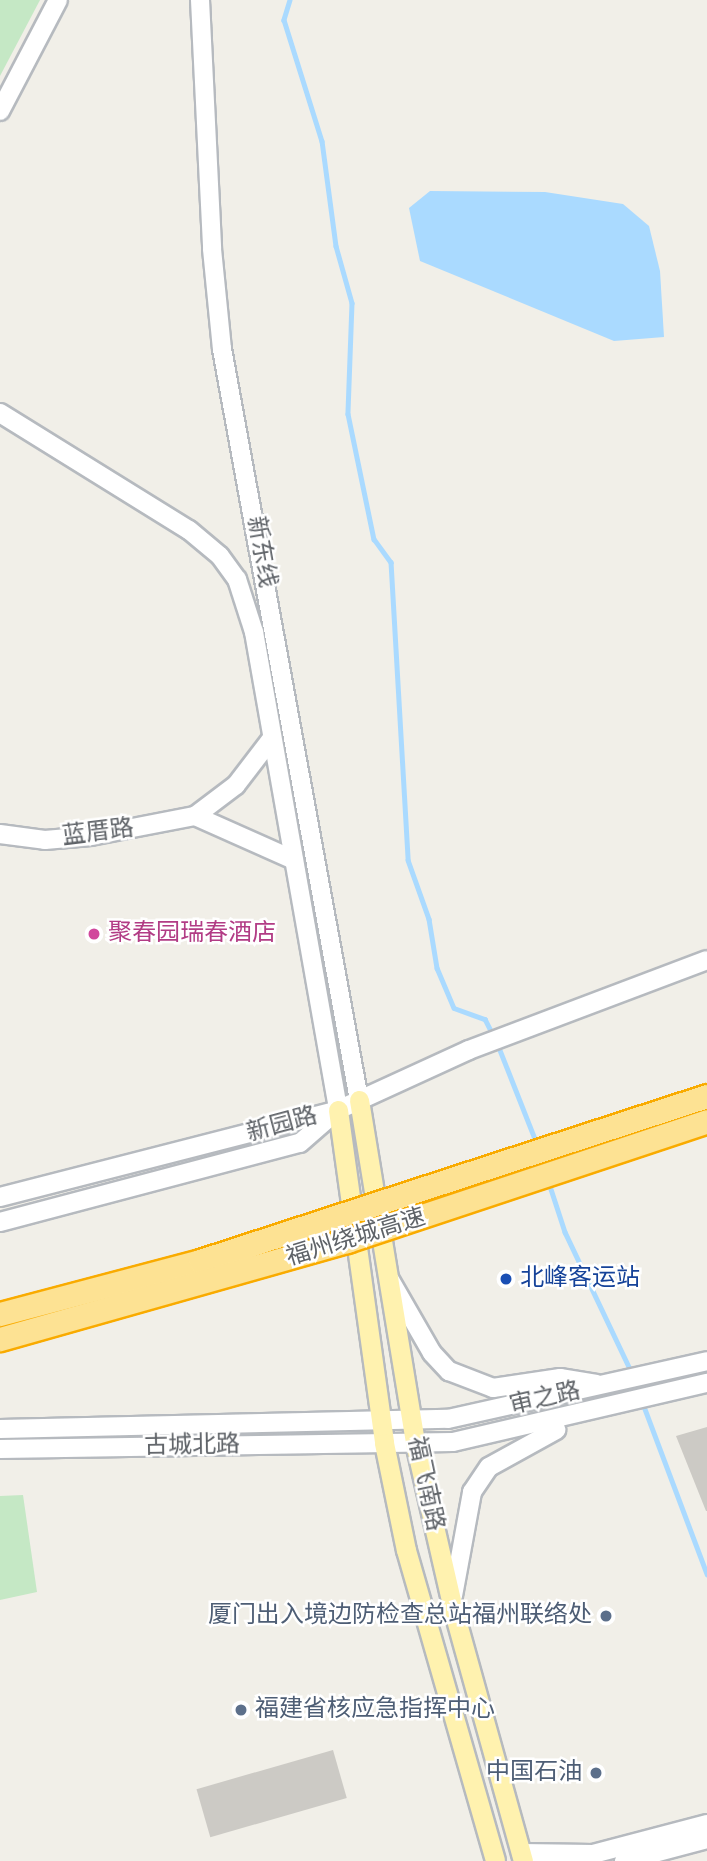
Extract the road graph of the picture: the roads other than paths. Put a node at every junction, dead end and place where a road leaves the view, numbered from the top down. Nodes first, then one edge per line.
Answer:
1 (58, 0) edge
2 (200, 0) edge
3 (0, 111) edge
4 (0, 413) edge
5 (272, 738) junction
6 (195, 817) junction
7 (0, 834) edge
8 (294, 860) junction
9 (707, 960) edge
10 (707, 1096) edge
11 (359, 1100) junction
12 (338, 1110) junction
13 (707, 1121) edge
14 (0, 1197) edge
15 (0, 1222) edge
16 (387, 1274) junction
17 (0, 1314) edge
18 (0, 1339) edge
19 (707, 1361) edge
20 (707, 1383) edge
21 (608, 1385) junction
22 (614, 1405) junction
23 (411, 1420) junction
24 (381, 1421) junction
25 (0, 1429) edge
26 (384, 1443) junction
27 (415, 1443) junction
28 (0, 1449) edge
29 (452, 1605) junction
30 (707, 1824) edge
31 (707, 1839) edge
32 (522, 1857) edge
33 (495, 1861) edge
34 (624, 1861) edge

1 - 3 main road
2 - 11 main road, 新东线
4 - 5 main road, 新东线
5 - 6 main road
5 - 8 main road, 新东线
6 - 7 main road, 蓝厝路
6 - 8 main road
8 - 12 main road, 新东线
9 - 11 main road
10 - 17 highway, 福州绕城高速, bridge
11 - 12 main road
11 - 16 main road, 福飞南路
12 - 14 main road, 新园路
12 - 15 main road, 新园路
12 - 24 main road, 福飞南路
13 - 18 highway, 福州绕城高速, bridge
16 - 21 main road
16 - 23 main road, 福飞南路
19 - 21 main road, 审之路
20 - 22 main road, 审之路
21 - 23 main road, 审之路
22 - 27 main road, 审之路
22 - 29 main road
23 - 24 main road, 审之路
23 - 27 main road, 福飞南路
24 - 25 main road, 古城北路
24 - 26 main road, 福飞南路
26 - 27 main road, 审之路
26 - 28 main road, 古城北路
26 - 33 main road, 福飞南路
27 - 29 main road, 福飞南路
29 - 32 main road, 福飞南路
30 - 32 main road
31 - 34 main road

